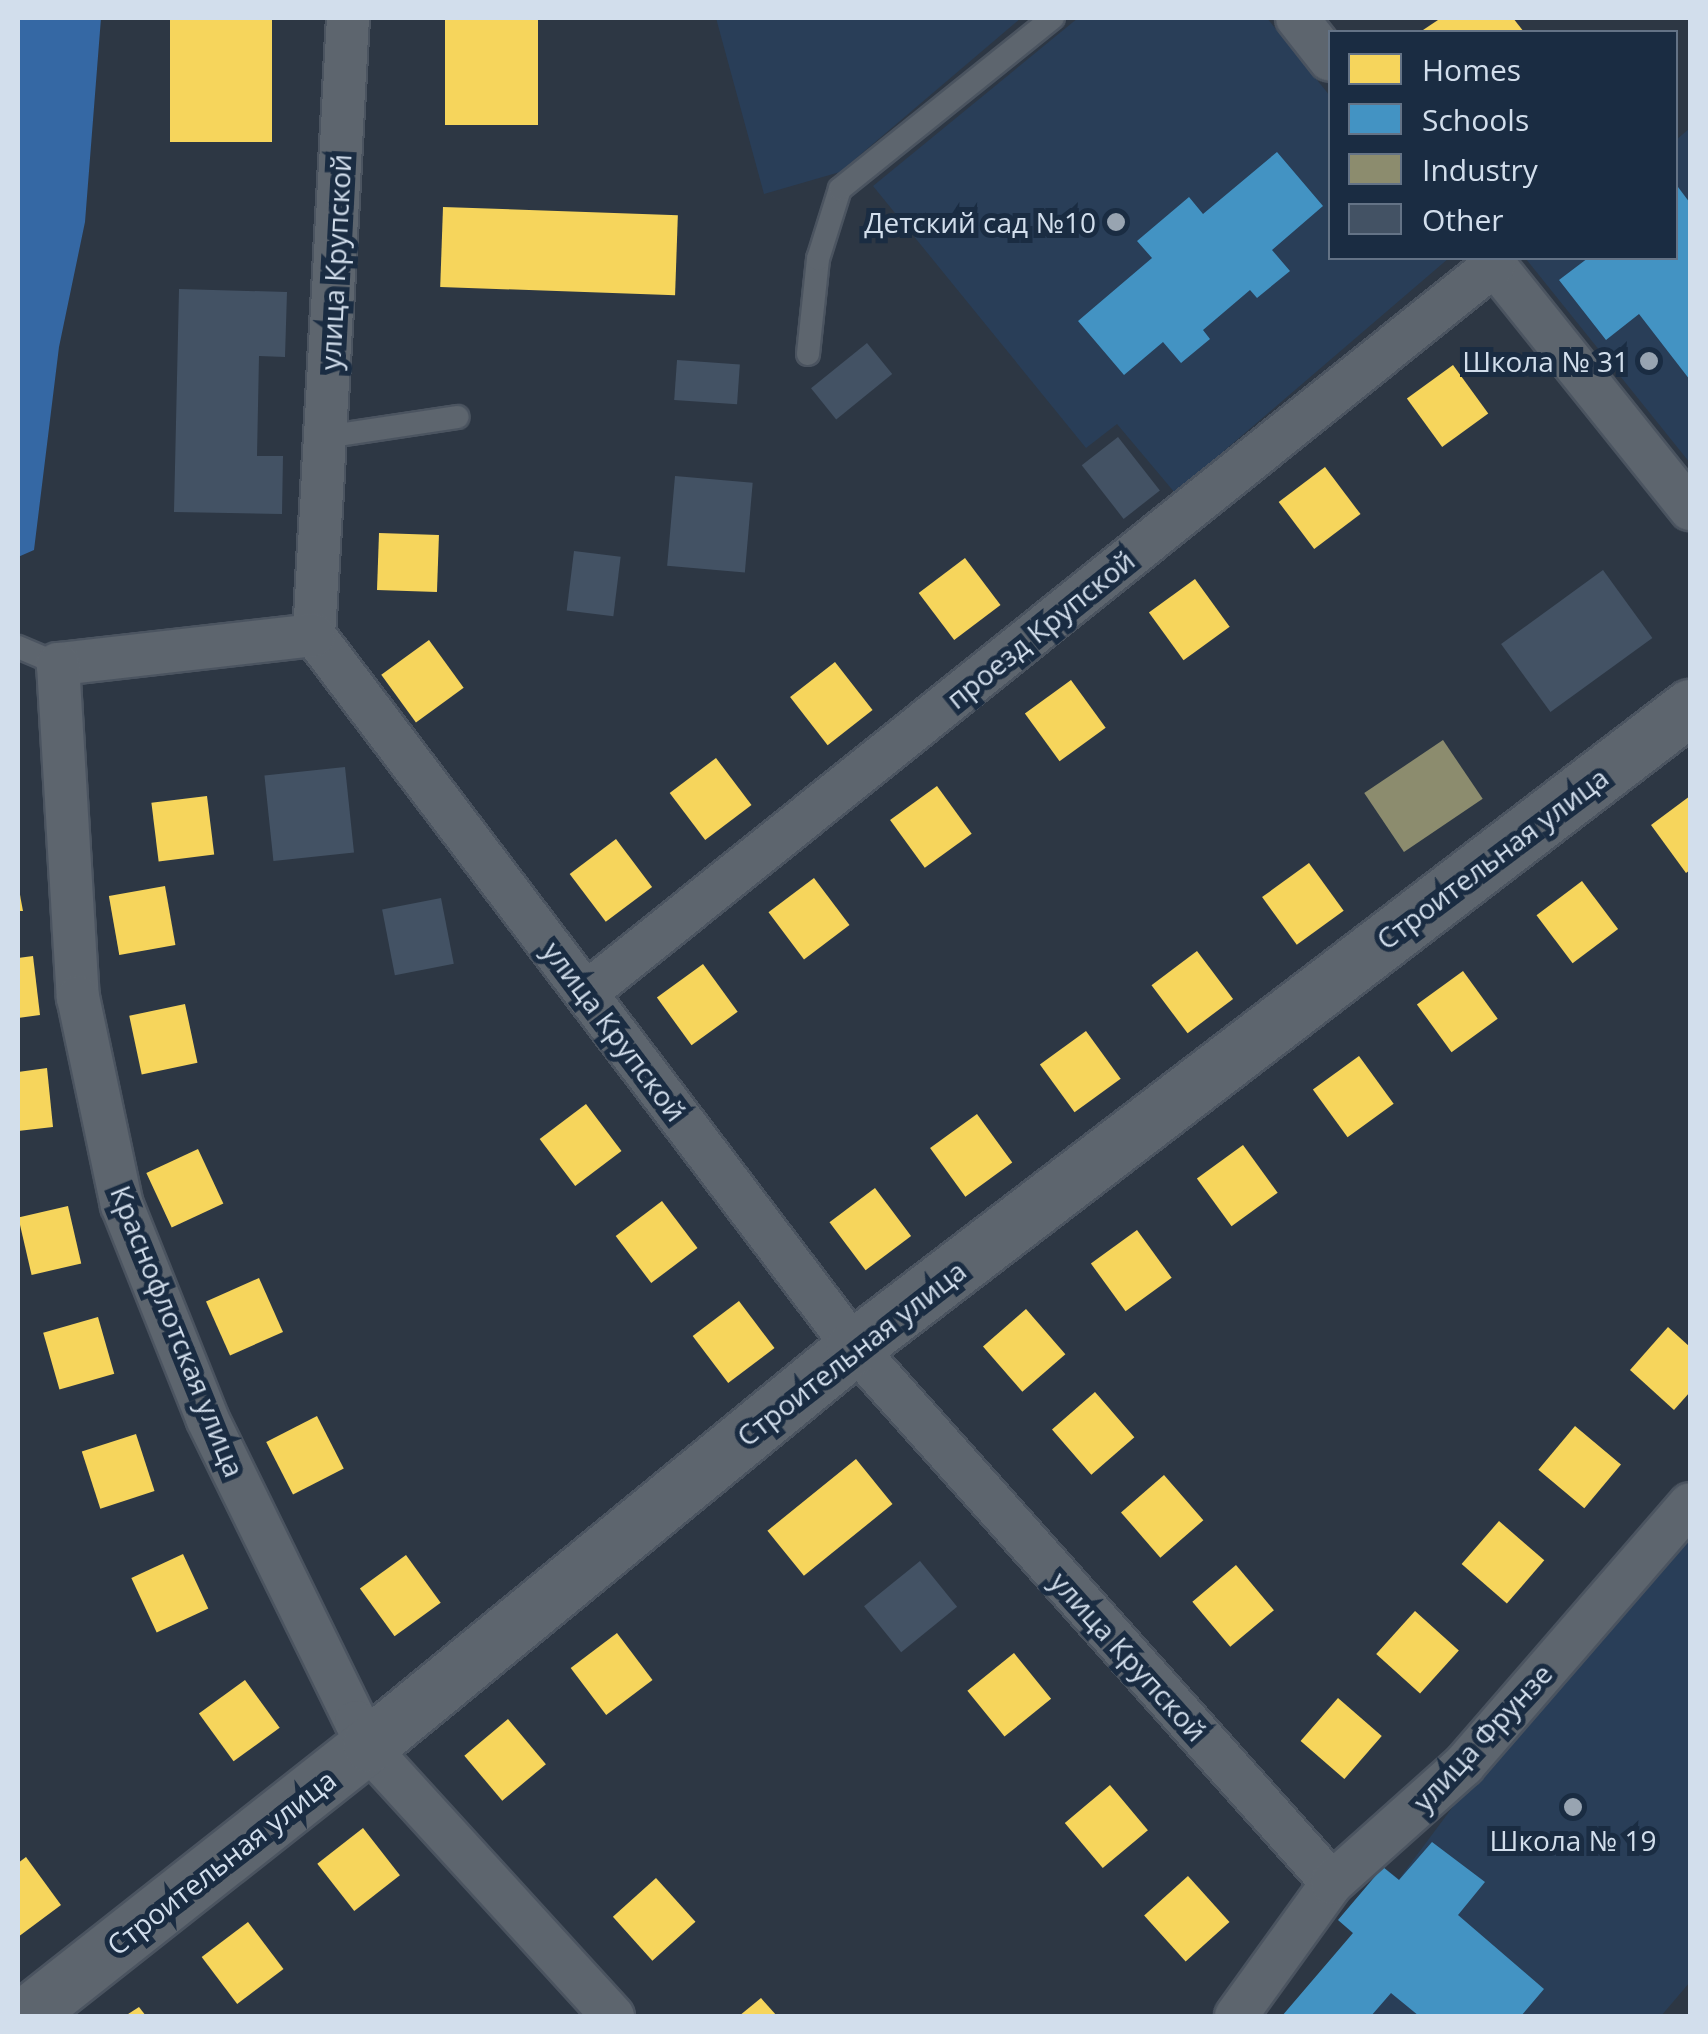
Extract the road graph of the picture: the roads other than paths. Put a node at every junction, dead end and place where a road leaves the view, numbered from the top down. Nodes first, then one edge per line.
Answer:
1 (348, 18) edge
2 (1053, 18) edge
3 (1297, 18) edge
4 (1328, 57) edge
5 (1492, 261) edge
6 (808, 354) dead end
7 (458, 417) dead end
8 (325, 438) junction
9 (1690, 508) edge
10 (314, 635) junction
11 (18, 647) edge
12 (58, 664) junction
13 (1690, 707) edge
14 (586, 993) junction
15 (854, 1348) junction
16 (1690, 1504) edge
17 (370, 1744) junction
18 (1332, 1883) junction
19 (24, 2016) edge
20 (613, 2016) edge
21 (1236, 2016) edge

1 - 8 street, улица Крупской
2 - 6 lane
3 - 4 street
5 - 9 street
5 - 14 street, проезд Крупской
7 - 8 lane
8 - 10 street, улица Крупской
10 - 12 street
10 - 14 street, улица Крупской
11 - 12 lane
12 - 17 street, Краснофлотская улица
13 - 15 street, Строительная улица
14 - 15 street, улица Крупской
15 - 17 street, Строительная улица
15 - 18 street, улица Крупской
16 - 18 street, улица Фрунзе
17 - 19 street, Строительная улица
17 - 20 street, Краснофлотская улица
18 - 21 street, улица Фрунзе

